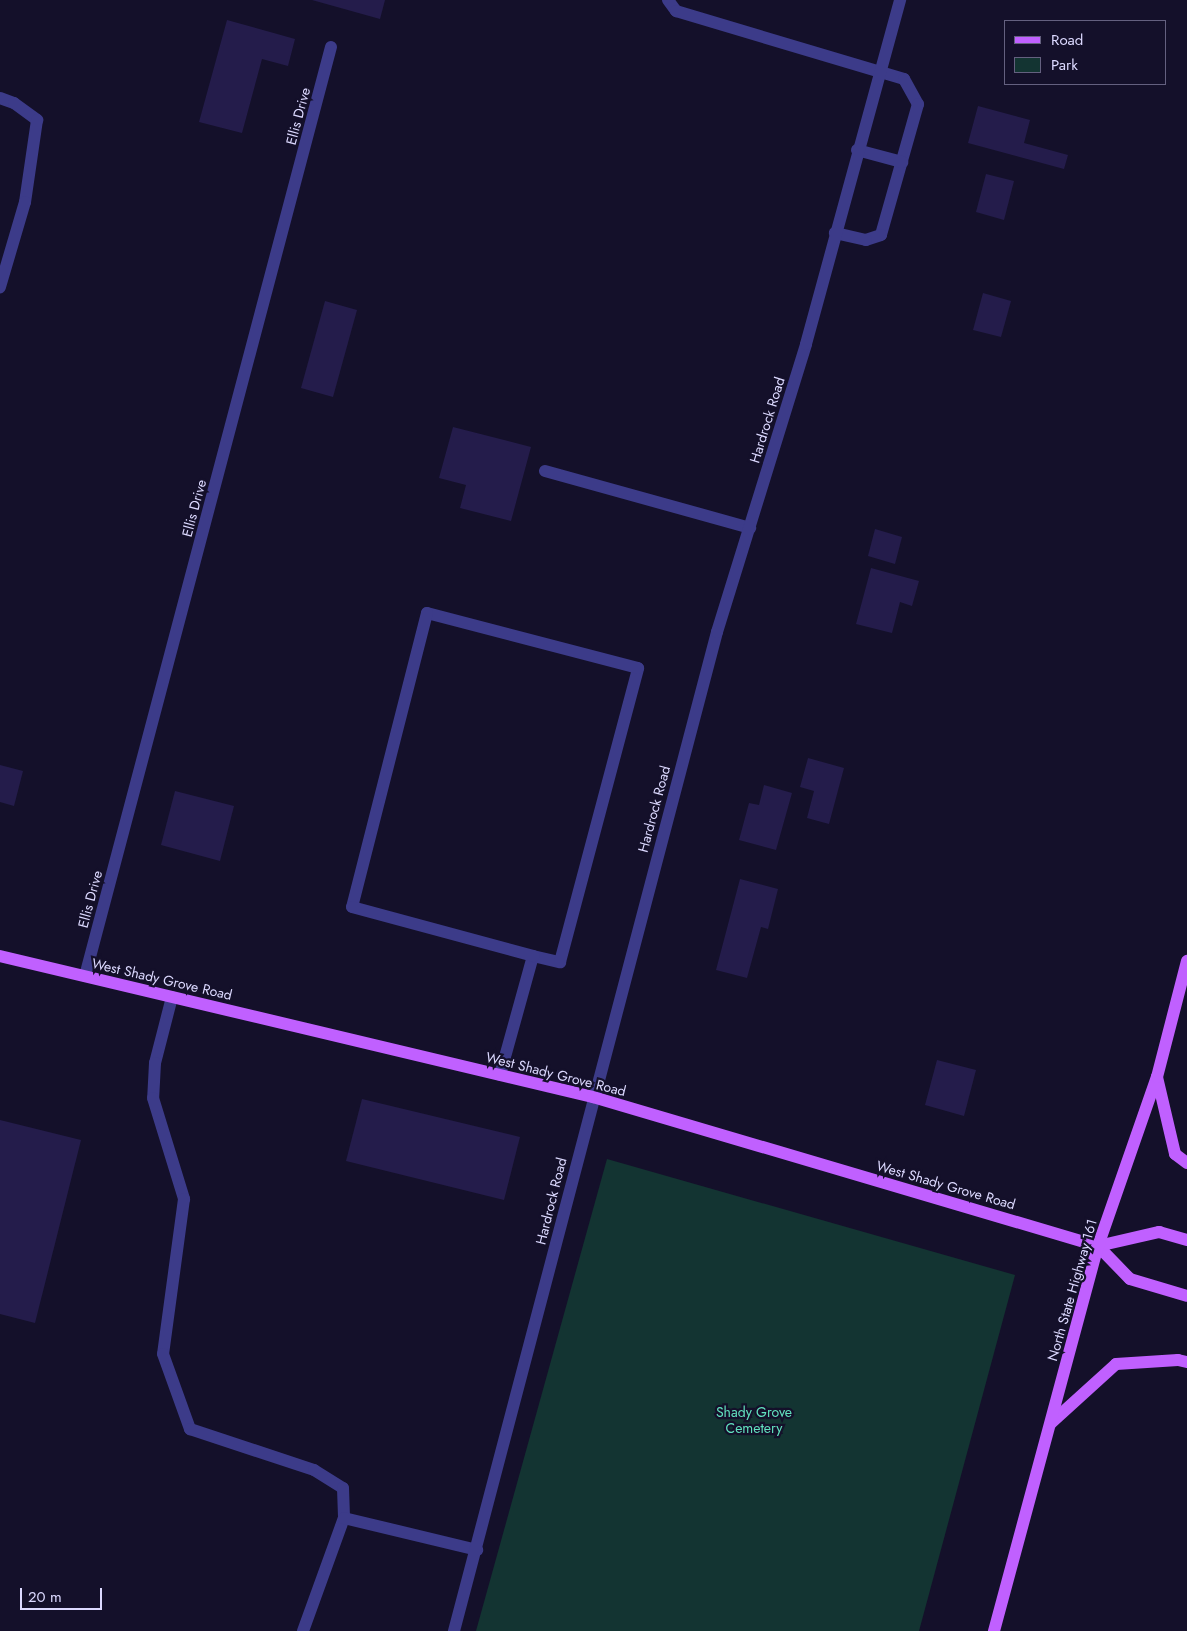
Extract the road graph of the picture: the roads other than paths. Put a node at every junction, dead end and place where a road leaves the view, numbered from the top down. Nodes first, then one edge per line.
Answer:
1 (668, 0) edge
2 (900, 0) edge
3 (332, 47) dead end
4 (880, 71) junction
5 (0, 98) edge
6 (857, 150) junction
7 (902, 162) junction
8 (835, 233) junction
9 (0, 287) edge
10 (545, 471) dead end
11 (750, 528) junction
12 (0, 956) edge
13 (533, 956) junction
14 (1187, 961) edge
15 (86, 976) junction
16 (172, 997) junction
17 (500, 1075) junction
18 (1157, 1077) junction
19 (593, 1097) junction
20 (1187, 1163) edge
21 (1187, 1240) edge
22 (1098, 1246) junction
23 (1187, 1296) edge
24 (1187, 1362) edge
25 (1051, 1423) junction
26 (344, 1518) junction
27 (476, 1550) junction
28 (304, 1631) edge
29 (454, 1631) edge
30 (994, 1631) edge

1 - 4 street
2 - 4 street, Hardrock Road
3 - 15 street, Ellis Drive
4 - 6 street, Hardrock Road
4 - 7 street
5 - 9 street
6 - 7 street
6 - 8 street, Hardrock Road
7 - 8 street
8 - 11 street, Hardrock Road
10 - 11 street
11 - 19 street, Hardrock Road
12 - 15 main road, West Shady Grove Road
13 - 13 street
13 - 17 street
14 - 18 main road, North State Highway 161
15 - 16 main road, West Shady Grove Road
16 - 17 main road, West Shady Grove Road
16 - 26 street
17 - 19 main road, West Shady Grove Road
18 - 20 main road
18 - 22 main road, North State Highway 161
19 - 22 main road, West Shady Grove Road
19 - 27 street, Hardrock Road
21 - 22 main road, West Shady Grove Road
22 - 23 main road, West Shady Grove Road
22 - 25 main road, North State Highway 161
24 - 25 main road
25 - 30 main road, North State Highway 161
26 - 27 street
26 - 28 street
27 - 29 street, Hardrock Road

